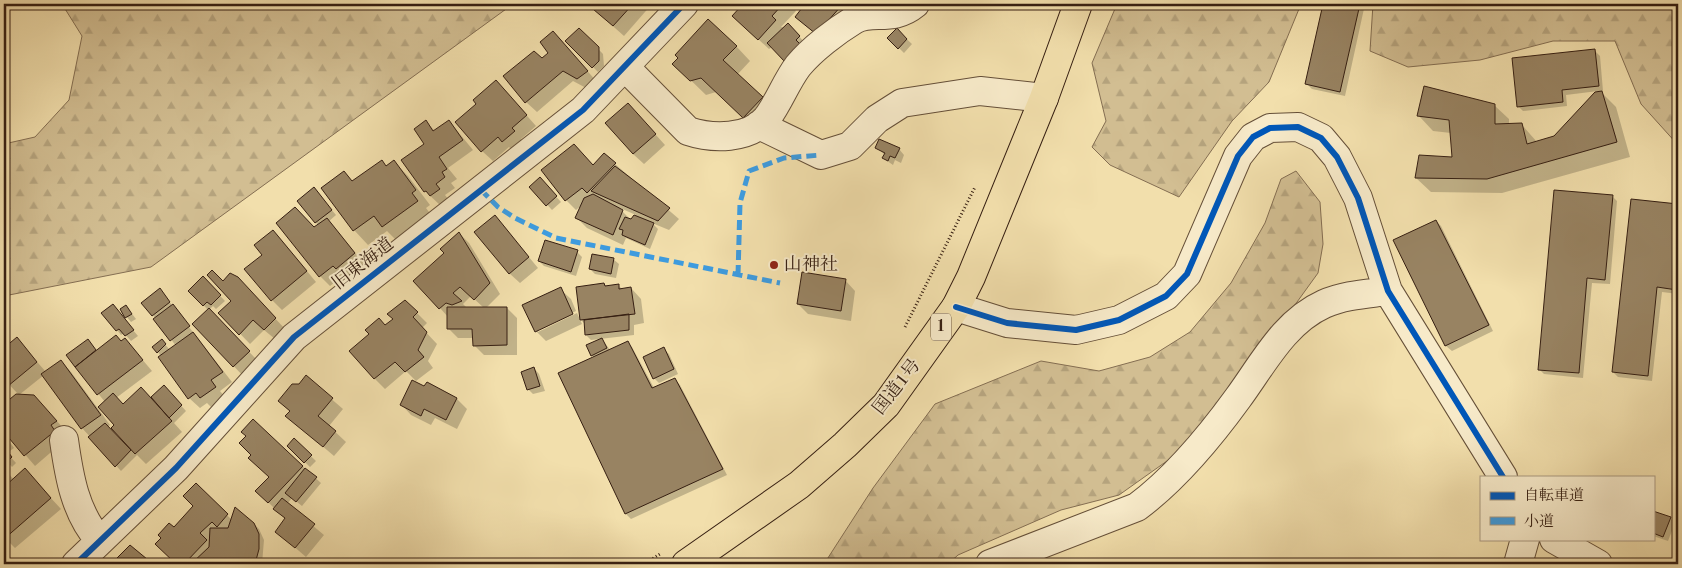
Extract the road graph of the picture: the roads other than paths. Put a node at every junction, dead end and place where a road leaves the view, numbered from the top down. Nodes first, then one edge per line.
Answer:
1 (684, 4) edge
2 (915, 4) edge
3 (1078, 4) edge
4 (625, 67) junction
5 (1044, 98) junction
6 (759, 125) junction
7 (1388, 291) junction
8 (956, 307) junction
9 (64, 440) dead end
10 (1502, 476) edge
11 (1525, 540) edge
12 (1556, 540) edge
13 (100, 541) junction
14 (677, 557) edge
15 (76, 564) edge
16 (990, 564) edge
17 (1518, 564) edge
18 (1598, 564) edge

1 - 4 street, 旧東海道
2 - 6 street
3 - 5 highway, 国道1号 / 1
4 - 6 street
4 - 13 street, 旧東海道
5 - 6 street
5 - 8 highway, 国道1号 / 1
7 - 8 street
7 - 10 street
7 - 16 street
8 - 14 highway, 国道1号 / 1
9 - 13 street
11 - 17 street
12 - 18 street
13 - 15 street, 旧東海道

